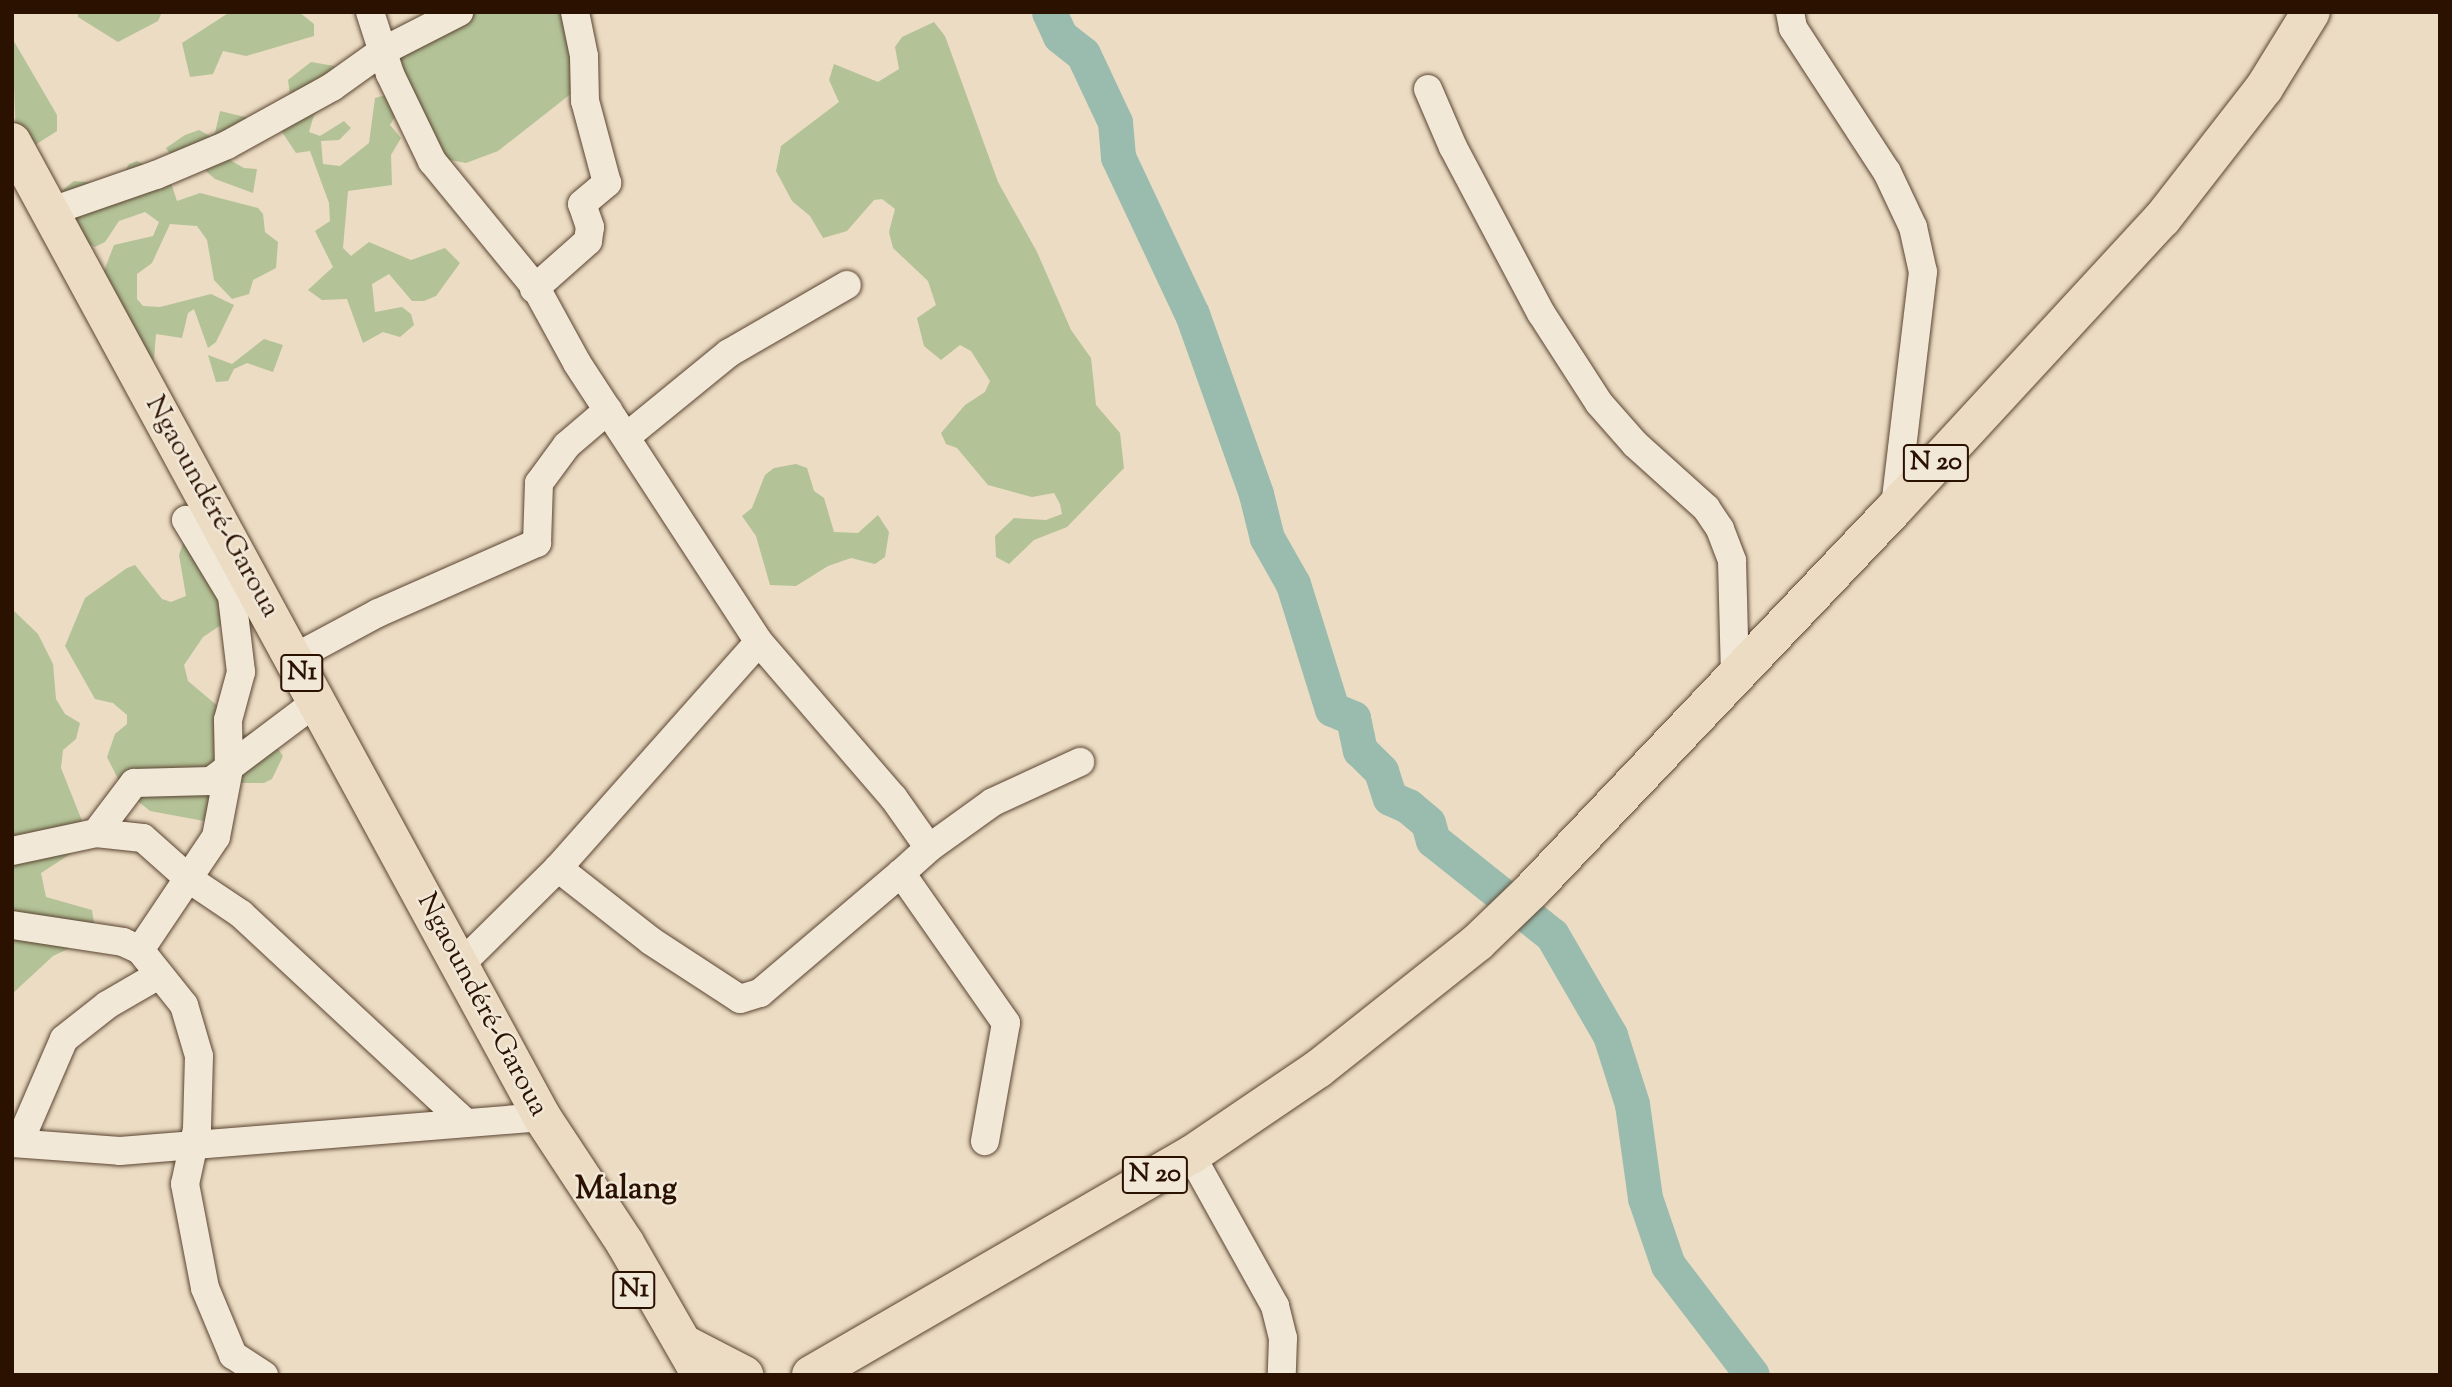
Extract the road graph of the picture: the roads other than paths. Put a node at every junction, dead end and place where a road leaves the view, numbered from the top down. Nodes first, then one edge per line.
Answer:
1 (370, 12) edge
2 (459, 12) edge
3 (575, 12) edge
4 (1790, 12) edge
5 (2311, 12) edge
6 (381, 51) junction
7 (1428, 89) dead end
8 (12, 142) edge
9 (49, 212) junction
10 (847, 285) dead end
11 (534, 289) junction
12 (608, 410) junction
13 (626, 438) junction
14 (1895, 508) junction
15 (186, 520) dead end
16 (758, 642) junction
17 (294, 658) junction
18 (1735, 676) junction
19 (316, 702) junction
20 (1080, 762) dead end
21 (229, 769) junction
22 (96, 833) junction
23 (929, 848) junction
24 (12, 851) edge
25 (558, 868) junction
26 (901, 873) junction
27 (189, 879) junction
28 (12, 925) edge
29 (140, 950) junction
30 (461, 964) junction
31 (157, 976) junction
32 (542, 1117) junction
33 (466, 1123) junction
34 (985, 1141) dead end
35 (16, 1143) edge
36 (190, 1144) junction
37 (1191, 1155) junction
38 (689, 1365) edge
39 (258, 1374) edge
40 (744, 1375) edge
41 (811, 1375) edge
42 (1282, 1375) edge

1 - 6 street
2 - 6 street
3 - 11 street
4 - 14 street
5 - 14 highway, N 20
6 - 9 street
6 - 11 street
7 - 18 street
8 - 9 highway, Ngaoundéré-Garoua / N1
9 - 17 highway, Ngaoundéré-Garoua / N1
10 - 13 street
11 - 12 street
12 - 13 street
12 - 17 street
13 - 16 street
14 - 18 highway, N 20
15 - 21 street
16 - 23 street
16 - 25 street
17 - 19 highway, Ngaoundéré-Garoua / N1
18 - 37 highway, N 20
19 - 21 street
19 - 30 highway, Ngaoundéré-Garoua / N1
20 - 23 street
21 - 22 street
21 - 27 street
22 - 24 street
22 - 27 street
23 - 26 street
25 - 26 street
25 - 30 street
26 - 34 street
27 - 29 street
27 - 33 street
28 - 29 street
29 - 31 street
30 - 32 highway, Ngaoundéré-Garoua / N1
31 - 35 street
31 - 36 street
32 - 33 street
32 - 38 highway, Ngaoundéré-Garoua / N1
33 - 36 street
35 - 36 street
36 - 39 street
37 - 41 highway, N 20
37 - 42 street
38 - 40 highway

